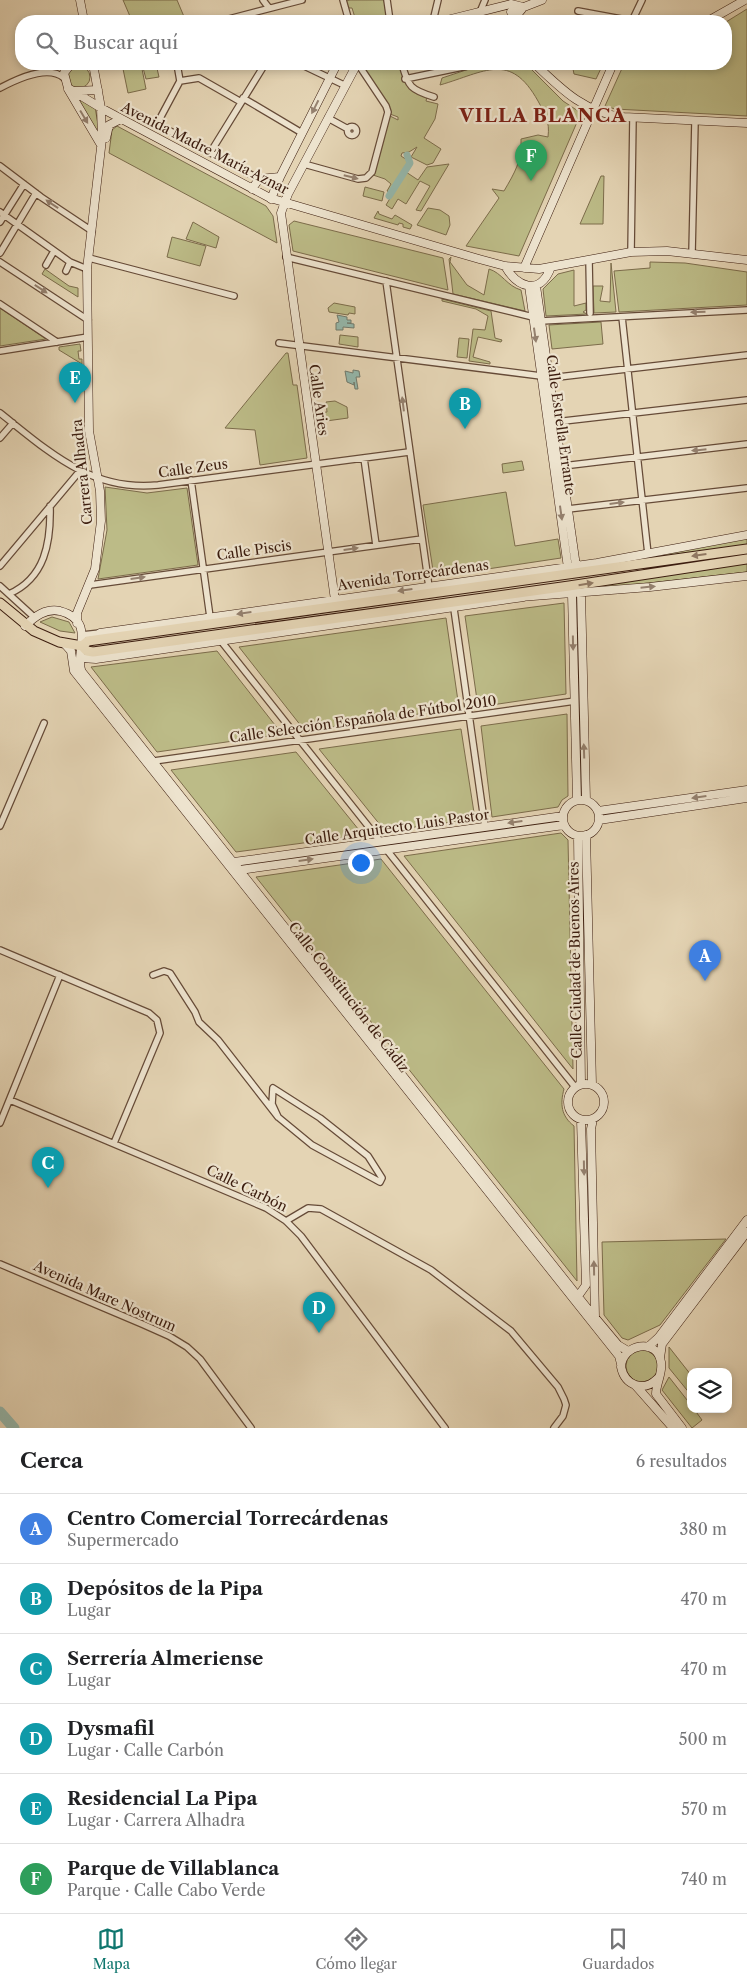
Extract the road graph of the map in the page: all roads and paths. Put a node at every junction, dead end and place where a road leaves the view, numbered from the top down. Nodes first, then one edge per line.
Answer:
1 (80, 0) edge
2 (263, 0) edge
3 (302, 0) edge
4 (343, 0) edge
5 (387, 0) edge
6 (438, 0) edge
7 (485, 0) edge
8 (542, 0) edge
9 (642, 0) edge
10 (745, 0) edge
11 (509, 6) edge
12 (270, 8) junction
13 (523, 8) junction
14 (578, 11) dead end
15 (480, 12) junction
16 (83, 15) edge
17 (244, 15) edge
18 (347, 15) edge
19 (389, 15) edge
20 (434, 15) edge
21 (468, 15) edge
22 (517, 15) edge
23 (600, 15) edge
24 (635, 15) edge
25 (722, 15) edge
26 (66, 70) edge
27 (93, 70) edge
28 (178, 70) edge
29 (261, 70) edge
30 (313, 70) edge
31 (334, 70) edge
32 (354, 70) edge
33 (362, 70) edge
34 (404, 70) edge
35 (449, 70) edge
36 (542, 70) edge
37 (610, 70) edge
38 (64, 78) junction
39 (330, 78) junction
40 (406, 79) junction
41 (180, 81) junction
42 (344, 85) junction
43 (0, 88) edge
44 (70, 89) junction
45 (98, 90) junction
46 (434, 97) dead end
47 (242, 100) junction
48 (101, 108) junction
49 (593, 110) junction
50 (328, 118) junction
51 (633, 118) junction
52 (121, 119) junction
53 (695, 121) junction
54 (747, 123) edge
55 (348, 128) dead end
56 (302, 133) junction
57 (101, 145) junction
58 (210, 153) junction
59 (304, 164) junction
60 (0, 166) edge
61 (280, 177) junction
62 (259, 179) junction
63 (24, 184) junction
64 (276, 188) junction
65 (252, 189) junction
66 (36, 193) junction
67 (288, 194) junction
68 (272, 199) junction
69 (284, 204) junction
70 (2, 214) edge
71 (0, 222) edge
72 (17, 224) junction
73 (92, 231) junction
74 (54, 251) junction
75 (0, 252) edge
76 (631, 252) junction
77 (692, 253) junction
78 (89, 258) junction
79 (286, 258) junction
80 (589, 260) junction
81 (747, 260) edge
82 (0, 262) edge
83 (70, 262) junction
84 (46, 265) dead end
85 (505, 266) junction
86 (551, 267) junction
87 (524, 268) junction
88 (87, 269) junction
89 (66, 271) dead end
90 (386, 281) junction
91 (532, 286) junction
92 (234, 296) dead end
93 (0, 304) edge
94 (747, 310) edge
95 (590, 313) dead end
96 (533, 317) junction
97 (622, 317) junction
98 (88, 320) junction
99 (541, 321) junction
100 (88, 337) junction
101 (57, 342) junction
102 (279, 344) dead end
103 (298, 344) junction
104 (0, 351) edge
105 (747, 355) edge
106 (397, 357) junction
107 (627, 369) junction
108 (541, 376) junction
109 (550, 378) junction
110 (747, 400) edge
111 (0, 413) edge
112 (633, 413) junction
113 (555, 422) junction
114 (13, 423) junction
115 (0, 438) edge
116 (747, 444) edge
117 (410, 452) junction
118 (638, 457) junction
119 (364, 458) junction
120 (316, 463) junction
121 (563, 466) junction
122 (79, 472) junction
123 (98, 479) junction
124 (191, 480) junction
125 (747, 488) edge
126 (643, 500) junction
127 (50, 506) junction
128 (568, 509) junction
129 (747, 535) edge
130 (422, 539) junction
131 (376, 545) junction
132 (747, 548) edge
133 (328, 552) junction
134 (571, 553) junction
135 (648, 554) junction
136 (747, 559) edge
137 (0, 566) edge
138 (572, 567) junction
139 (203, 569) junction
140 (747, 576) edge
141 (90, 585) junction
142 (0, 586) edge
143 (429, 587) junction
144 (581, 593) junction
145 (8, 594) junction
146 (572, 594) junction
147 (524, 597) junction
148 (335, 600) junction
149 (460, 601) junction
150 (0, 603) edge
151 (454, 609) junction
152 (77, 613) junction
153 (67, 614) junction
154 (210, 617) junction
155 (34, 618) junction
156 (77, 623) junction
157 (25, 626) junction
158 (100, 633) joint
159 (221, 641) junction
160 (64, 643) junction
161 (84, 646) junction
162 (575, 702) junction
163 (470, 717) junction
164 (44, 723) dead end
165 (301, 741) junction
166 (154, 761) junction
167 (747, 790) edge
168 (747, 798) edge
169 (577, 800) junction
170 (586, 800) junction
171 (599, 816) junction
172 (564, 820) junction
173 (1, 823) edge
174 (485, 826) junction
175 (582, 836) junction
176 (380, 841) junction
177 (386, 849) junction
178 (234, 862) junction
179 (240, 870) junction
180 (0, 950) edge
181 (60, 975) junction
182 (153, 975) dead end
183 (592, 1084) junction
184 (578, 1086) junction
185 (10, 1100) junction
186 (278, 1117) junction
187 (593, 1119) junction
188 (581, 1120) junction
189 (0, 1123) edge
190 (114, 1143) junction
191 (286, 1220) junction
192 (747, 1220) edge
193 (747, 1232) edge
194 (0, 1264) edge
195 (576, 1299) junction
196 (595, 1317) junction
197 (648, 1347) junction
198 (628, 1351) junction
199 (660, 1358) junction
200 (621, 1364) junction
201 (657, 1379) junction
202 (636, 1386) junction
203 (252, 1428) edge
204 (445, 1428) edge
205 (554, 1428) edge
206 (672, 1428) edge
207 (682, 1428) edge

1 - 16 street
2 - 12 street
3 - 12 street
4 - 18 street
5 - 19 street
6 - 20 street
7 - 15 street
8 - 13 street
9 - 24 street
10 - 25 street
11 - 13 street
11 - 15 street
12 - 17 street
13 - 22 street
14 - 23 street
15 - 21 street
26 - 38 street
27 - 45 street, Carrera Alhadra
28 - 41 street
29 - 47 street
30 - 39 street
31 - 39 street
32 - 42 street, Calle Aries
59 -> 33 street
34 - 40 street
35 - 40 street
36 - 49 street
37 - 49 street
38 - 43 street
38 - 44 street
39 - 42 street
39 -> 56 street
40 - 46 street
41 - 47 street
41 - 58 street, Avenida Madre María Aznar
42 - 50 street, Calle Aries
44 - 45 street
44 - 48 street, Avenida Madre María Aznar
44 -> 57 street
45 - 48 street, Carrera Alhadra
47 - 56 street
47 - 58 street
48 - 52 street, Avenida Madre María Aznar
48 - 57 street, Carrera Alhadra
49 - 51 street
49 - 87 street
50 - 55 street
50 - 59 street, Calle Aries
51 - 53 street
51 - 76 street
52 - 57 street, Carrera Alhadra
52 - 65 street, Avenida Madre María Aznar
53 - 54 street
53 - 77 street
56 - 61 street
57 - 73 street, Carrera Alhadra
58 - 62 street, Avenida Madre María Aznar
59 - 67 street, Calle Aries
60 - 63 street
61 - 62 street
61 - 64 street
62 - 65 street
63 - 66 street
63 - 70 street
64 - 67 street
64 - 68 street
65 - 68 street, Avenida Madre María Aznar
66 - 72 street
73 -> 66 street
67 - 69 street, Calle Aries
68 - 69 street, Avenida Madre María Aznar
69 - 79 street, Calle Aries
69 - 85 street, Avenida Madre María Aznar
70 - 71 street
70 - 72 street
72 - 74 street
72 - 75 street
73 - 78 street, Carrera Alhadra
74 - 83 street
74 - 84 street
76 - 77 street, Avenida Madre María Aznar
76 - 80 street, Avenida Madre María Aznar
77 - 81 street, Avenida Madre María Aznar
78 - 88 street, Carrera Alhadra
78 - 92 street
79 - 90 street
79 - 103 street, Calle Aries
80 - 86 street, Avenida Madre María Aznar
80 - 95 street
82 -> 98 street
83 - 88 street
83 - 89 street
85 - 87 street, Avenida Madre María Aznar
85 - 91 street, Avenida Madre María Aznar
86 - 87 street, Avenida Madre María Aznar
86 - 91 street
88 - 98 street, Carrera Alhadra
90 - 96 street
90 - 106 street
91 - 96 street, Calle Estrella Errante
91 - 99 street, Calle Estrella Errante
93 - 101 street
94 -> 97 street
96 -> 108 street, Calle Estrella Errante
97 - 99 street
97 - 107 street
98 - 100 street, Carrera Alhadra
99 - 109 street, Calle Estrella Errante
100 - 101 street
100 - 123 street, Carrera Alhadra
101 - 104 street
102 - 103 street
103 - 106 street
103 - 120 street, Calle Aries
105 - 107 street
106 - 108 street
117 -> 106 street
107 - 109 street
107 - 112 street
108 -> 134 street, Calle Estrella Errante
109 - 113 street, Calle Estrella Errante
110 - 112 street
111 - 114 street, Calle Zeus
112 - 113 street
112 - 118 street
113 - 121 street, Calle Estrella Errante
114 - 115 street
114 - 122 street, Calle Zeus
116 -> 118 street
117 - 119 street, Calle Zeus
117 - 130 street
118 - 121 street
118 - 126 street
119 - 120 street, Calle Zeus
119 - 131 street
120 - 124 street, Calle Zeus
120 - 133 street, Calle Aries
121 - 128 street, Calle Estrella Errante
122 - 123 street, Calle Zeus
122 - 127 street
123 - 124 street, Calle Zeus
123 - 141 street, Carrera Alhadra
124 - 139 street
125 - 126 street
128 -> 126 street
126 - 135 street
127 - 137 street
127 - 145 street
128 - 134 street, Calle Estrella Errante
129 - 135 street, Avenida Torrecárdenas
130 - 131 street, Calle Piscis
130 - 143 street
133 -> 131 street, Calle Piscis
132 -> 161 main road, Avenida Torrecárdenas
133 - 139 street, Calle Piscis
133 - 148 street, Calle Aries
134 - 138 street, Calle Estrella Errante
135 - 138 street, Avenida Torrecárdenas
149 -> 136 main road
138 - 143 street, Avenida Torrecárdenas
141 -> 139 street, Calle Piscis
139 - 154 street
144 -> 140 street
141 - 152 street, Carrera Alhadra
142 - 145 street
143 -> 148 street, Avenida Torrecárdenas
144 - 146 street
170 -> 144 street
145 - 155 street
146 - 147 street
146 -> 162 street
147 - 149 street
147 - 151 street
148 -> 154 street, Avenida Torrecárdenas
149 - 161 main road
150 - 157 main road
151 - 159 street
151 - 163 street
152 - 153 street
152 - 156 street, Carrera Alhadra
153 - 155 street
153 - 156 street
154 - 158 street, Avenida Torrecárdenas
155 - 157 street
156 - 161 street, Calle Constitución de Cádiz
157 - 160 main road
158 - 161 street, Avenida Torrecárdenas
159 - 161 street
159 - 165 street
160 - 161 main road
160 - 195 street, Calle Constitución de Cádiz
161 - 166 street, Calle Constitución de Cádiz
162 - 163 street, Calle Selección Española de Fútbol 2010
162 - 169 street
163 - 165 street, Calle Selección Española de Fútbol 2010
163 - 174 street
164 - 173 street
165 - 166 street, Calle Selección Española de Fútbol 2010
165 - 176 street
166 - 178 street, Calle Constitución de Cádiz
167 -> 171 street
168 - 171 street
169 - 170 street
169 - 172 street
170 - 171 street
171 - 175 street
172 -> 174 street, Calle Arquitecto Luis Pastor
172 - 175 street
172 - 177 street, Calle Arquitecto Luis Pastor
174 - 176 street, Calle Arquitecto Luis Pastor
175 - 183 street, Calle Ciudad de Buenos Aires
175 - 184 street, Calle Ciudad de Buenos Aires
176 - 178 street, Calle Arquitecto Luis Pastor
179 -> 177 street, Calle Arquitecto Luis Pastor
177 - 184 street
178 - 179 street, Calle Constitución de Cádiz
179 - 195 street, Calle Constitución de Cádiz
180 - 181 street
181 - 185 street
181 - 190 street
182 - 186 street
183 - 184 street
183 - 187 street
184 - 188 street, Calle Ciudad de Buenos Aires
185 - 189 street
185 - 190 street, Calle Carbón
186 - 186 street
187 - 188 street
196 -> 187 street
188 -> 195 street
190 - 191 street, Calle Carbón
191 - 204 street, Calle Carbón
191 - 205 street
192 - 197 street
193 - 199 street
194 - 203 street, Avenida Mare Nostrum
195 - 196 street, Calle Constitución de Cádiz
195 - 200 street, Calle Constitución de Cádiz
196 - 198 street, Calle Constitución de Cádiz
197 - 198 street
197 - 199 street
198 - 200 street
199 - 201 street
200 - 202 street
201 - 202 street
201 - 207 street
202 - 206 street

